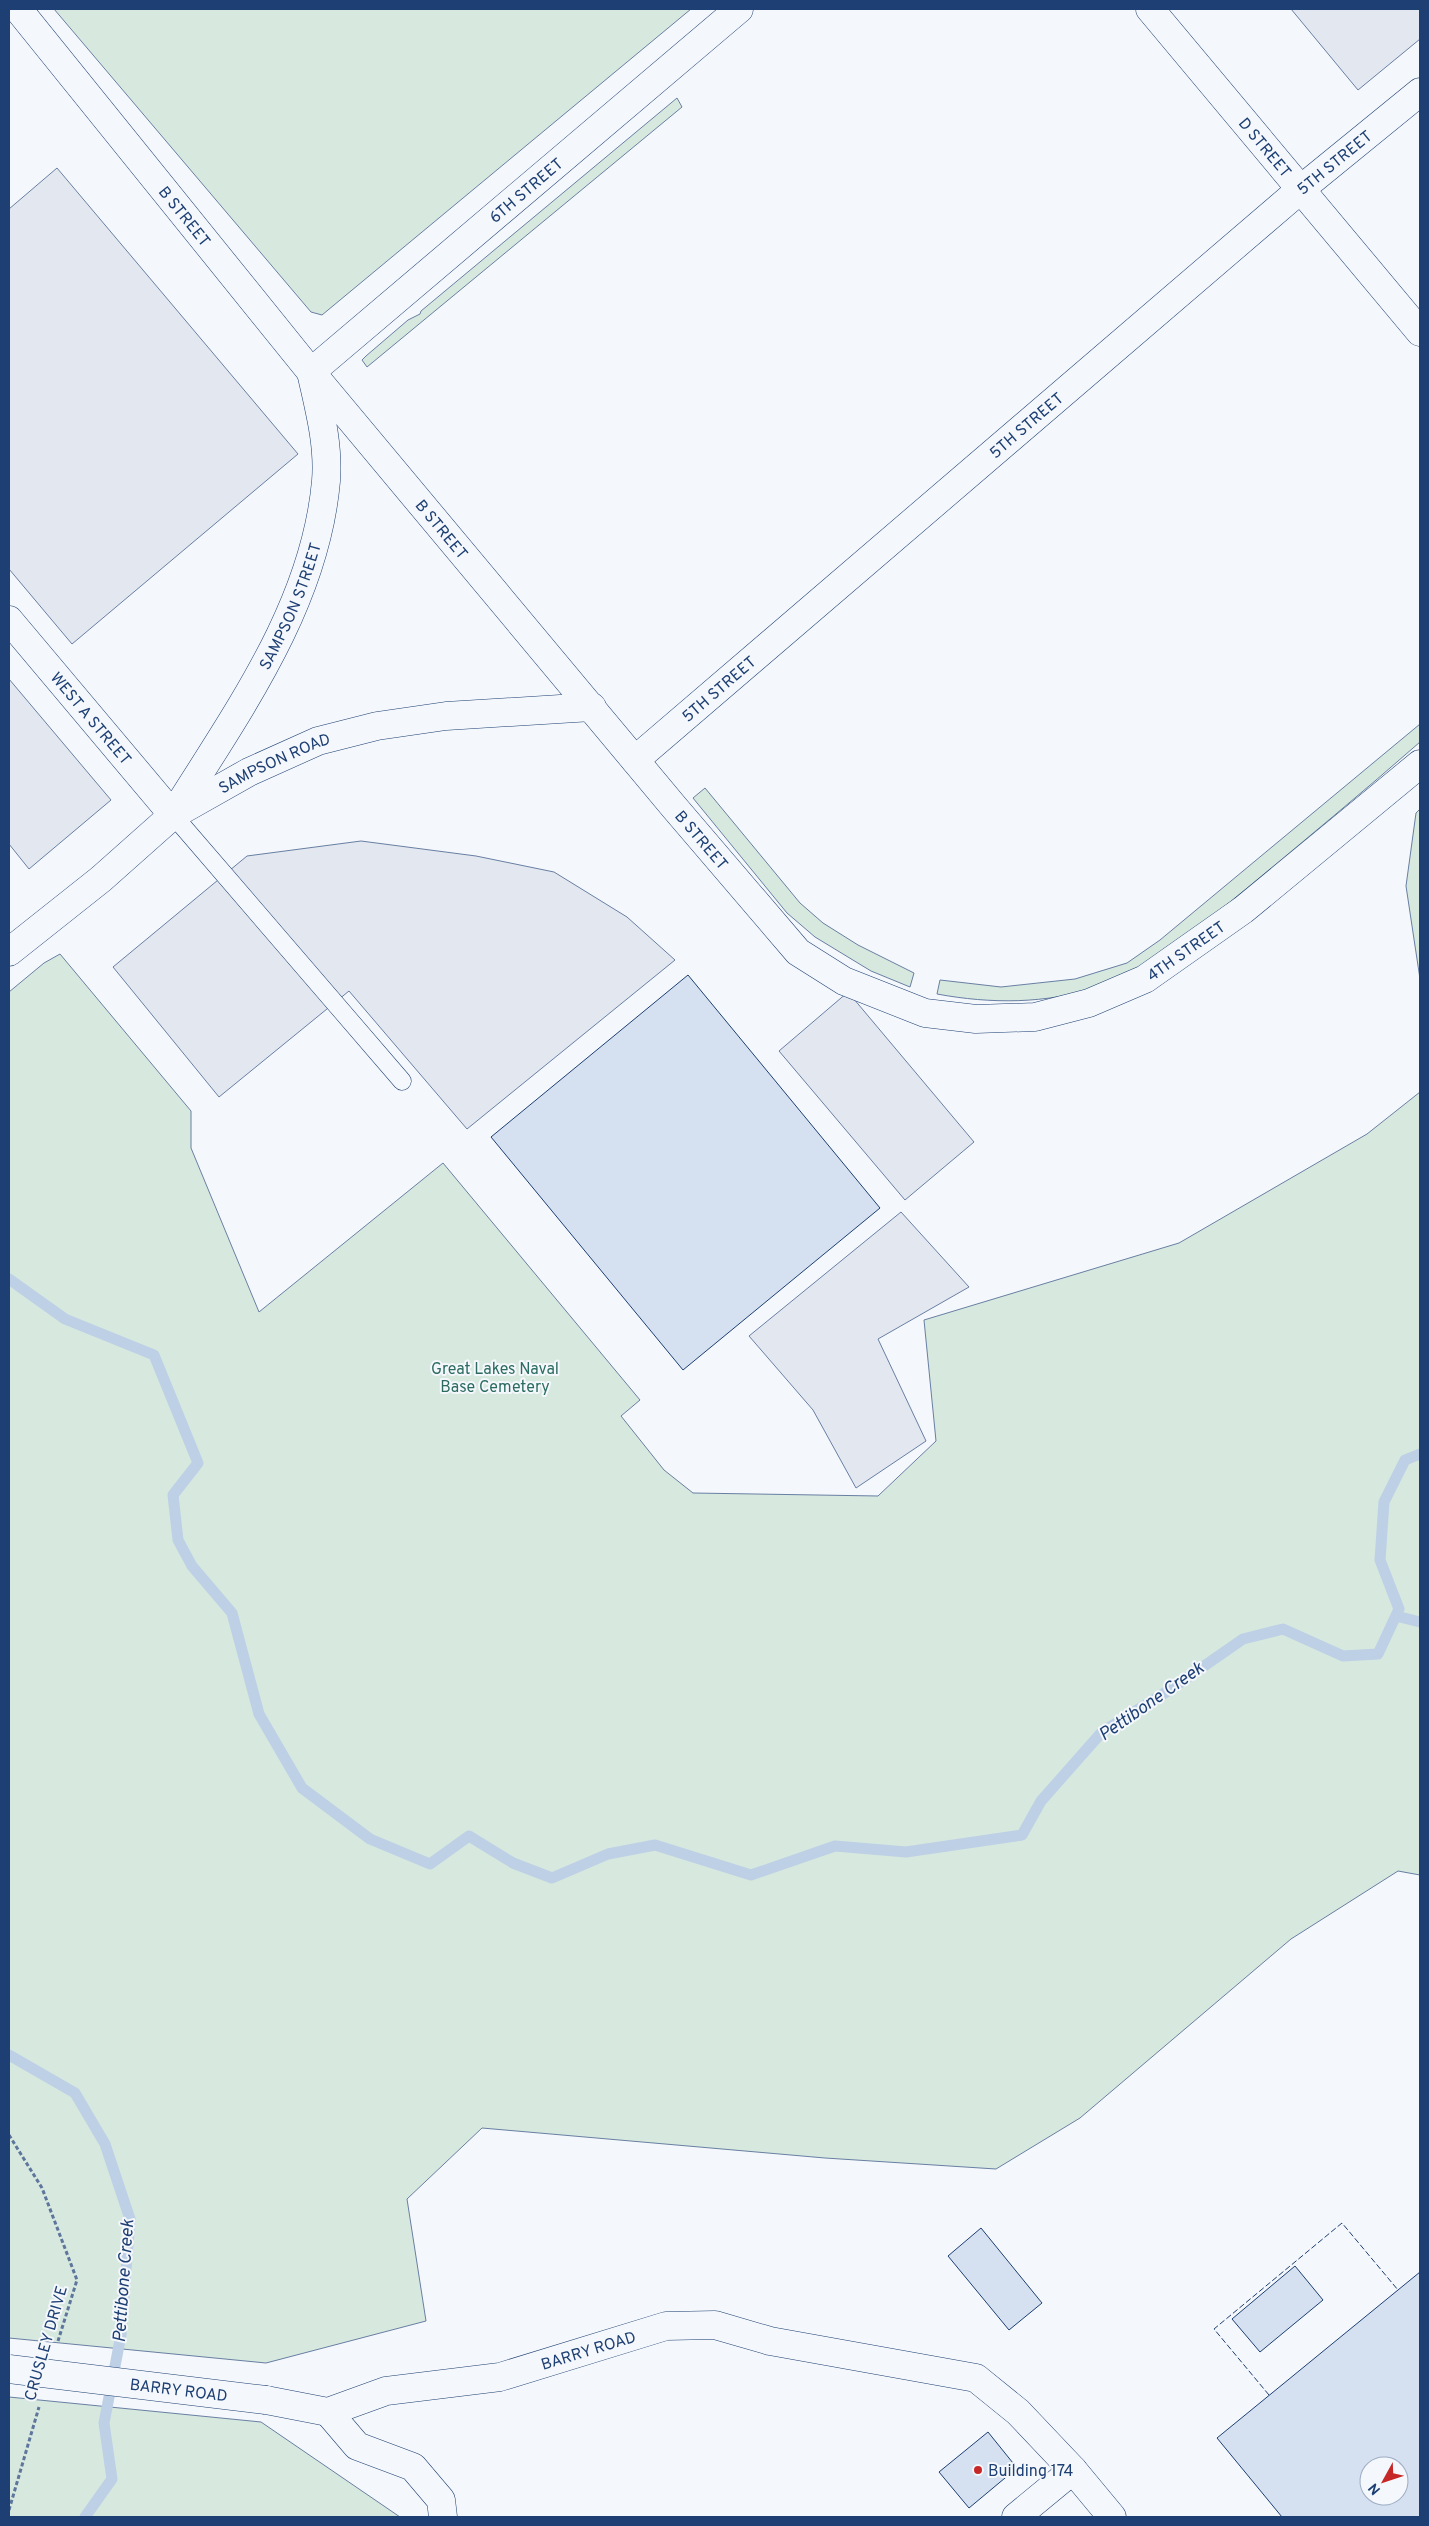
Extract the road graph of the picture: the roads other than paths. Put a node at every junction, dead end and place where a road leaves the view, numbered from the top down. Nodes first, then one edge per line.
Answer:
1 (18, 9) edge
2 (739, 9) edge
3 (1150, 9) edge
4 (1420, 92) edge
5 (1301, 190) junction
6 (1420, 332) edge
7 (311, 372) junction
8 (9, 620) edge
9 (592, 708) junction
10 (635, 760) junction
11 (1420, 764) edge
12 (173, 815) junction
13 (9, 952) edge
14 (904, 1005) joint
15 (402, 1081) dead end
16 (9, 2369) edge
17 (328, 2412) junction
18 (1072, 2470) junction
19 (443, 2517) edge
20 (1016, 2517) edge
21 (1112, 2517) edge

1 - 7 street, B STREET
2 - 7 street, 6TH STREET
3 - 5 street, D STREET
4 - 5 street, 5TH STREET
5 - 6 street, D STREET
5 - 10 street, 5TH STREET
7 - 9 street, B STREET
7 - 12 street, SAMPSON STREET
8 - 12 street, WEST A STREET
9 - 10 street, B STREET
9 - 12 street, SAMPSON ROAD
10 - 14 street, B STREET
11 - 14 street, 4TH STREET
12 - 13 street, SAMPSON ROAD
12 - 15 lane
16 - 17 street, BARRY ROAD, bridge
17 - 18 street, BARRY ROAD
17 - 19 street
18 - 20 street
18 - 21 street, BARRY ROAD

